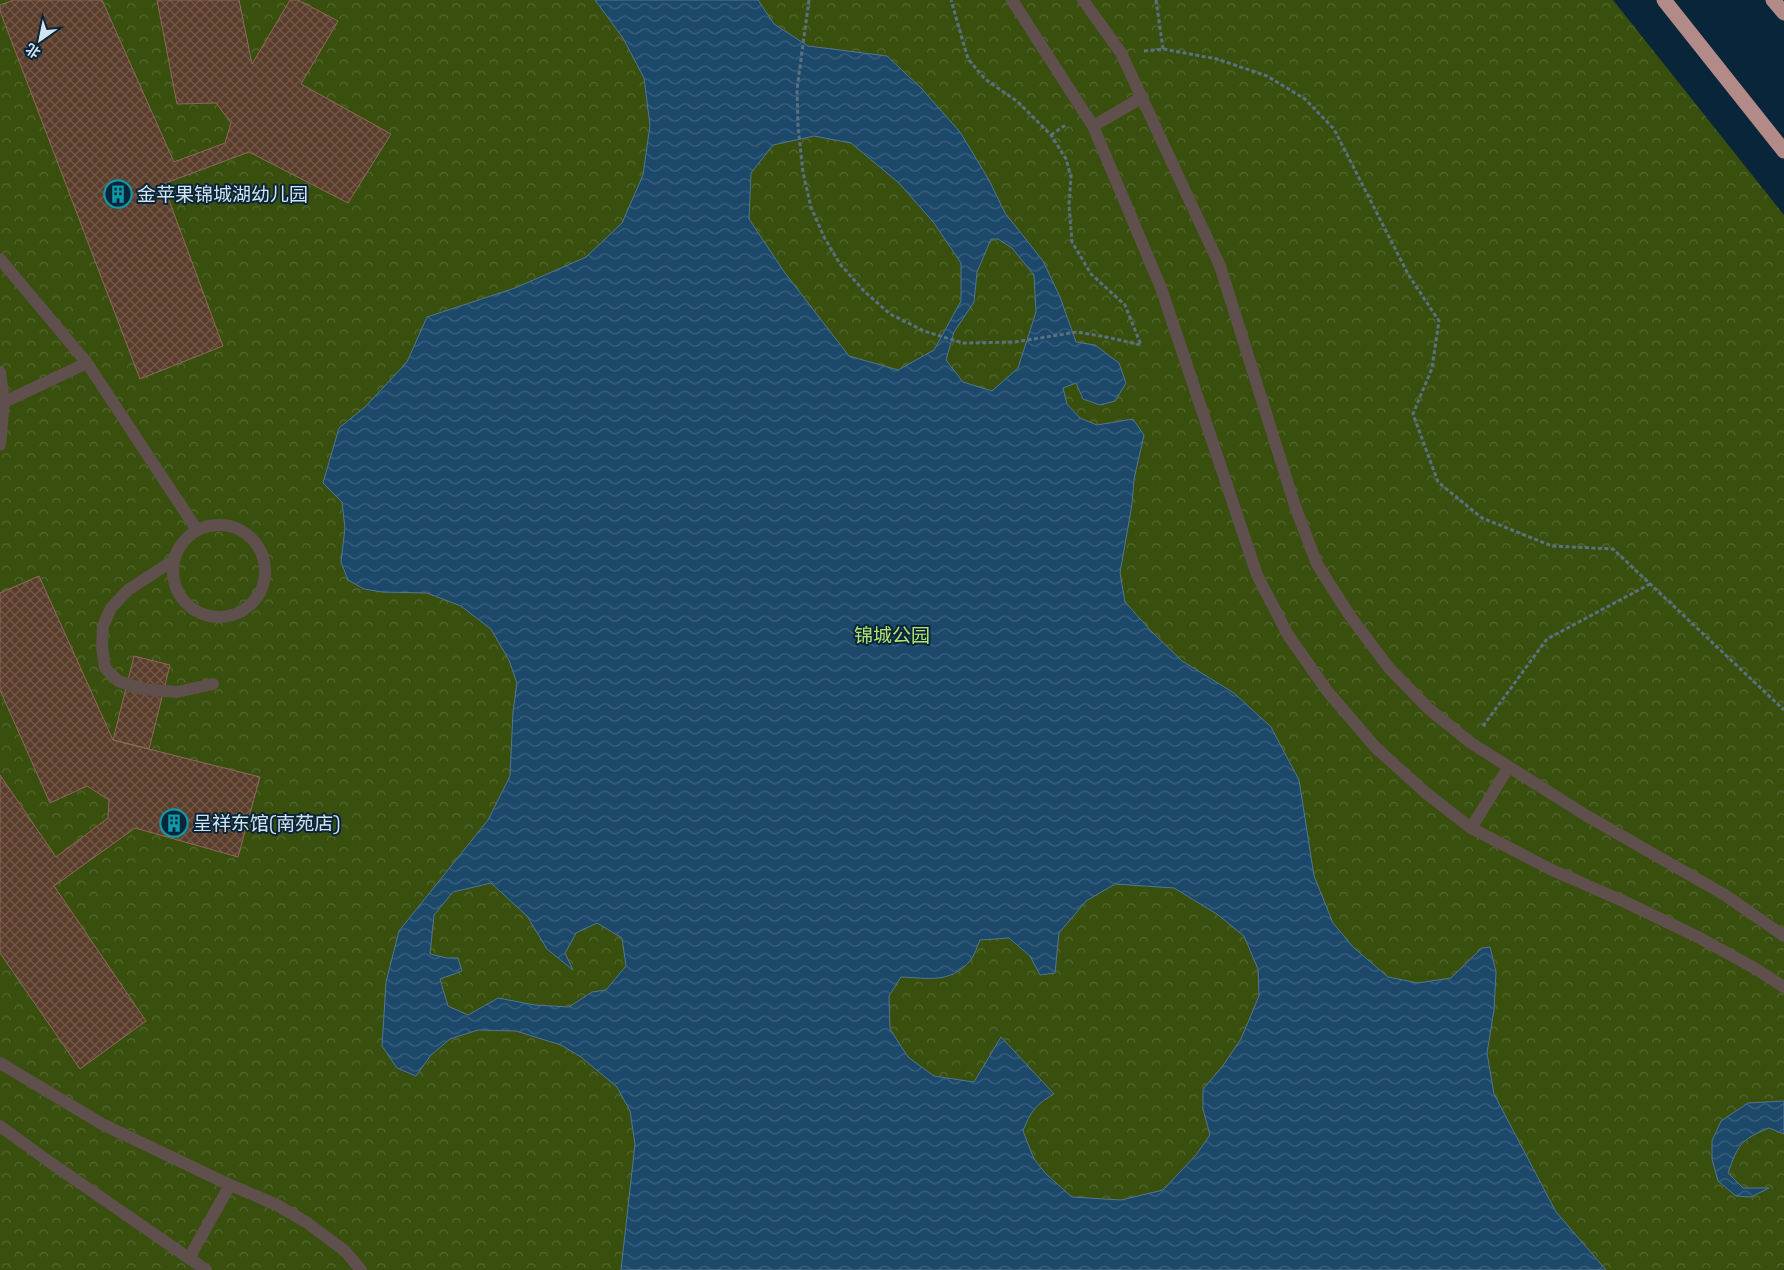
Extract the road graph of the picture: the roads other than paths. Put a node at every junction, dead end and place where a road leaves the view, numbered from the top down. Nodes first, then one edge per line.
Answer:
1 (1012, 0) edge
2 (1083, 0) edge
3 (1664, 0) edge
4 (1773, 0) edge
5 (1784, 13) edge
6 (1143, 97) junction
7 (1093, 126) junction
8 (1784, 151) edge
9 (0, 259) edge
10 (87, 363) junction
11 (0, 372) edge
12 (4, 402) junction
13 (0, 445) edge
14 (197, 530) junction
15 (174, 560) junction
16 (213, 684) dead end
17 (1508, 768) junction
18 (1472, 828) junction
19 (1784, 936) edge
20 (1784, 987) edge
21 (0, 1063) edge
22 (0, 1126) edge
23 (230, 1185) junction
24 (189, 1258) junction
25 (206, 1270) edge
26 (361, 1270) edge

1 - 7 lane
2 - 6 lane
3 - 8 highway
4 - 5 highway
6 - 7 lane
6 - 17 lane
7 - 18 lane
9 - 10 lane
10 - 12 lane
10 - 14 lane
11 - 12 lane
12 - 13 lane
14 - 15 lane
14 - 15 lane
15 - 16 lane
17 - 18 lane
17 - 19 lane
18 - 20 lane
21 - 23 lane
22 - 24 lane
23 - 24 lane
23 - 26 lane
24 - 25 lane

